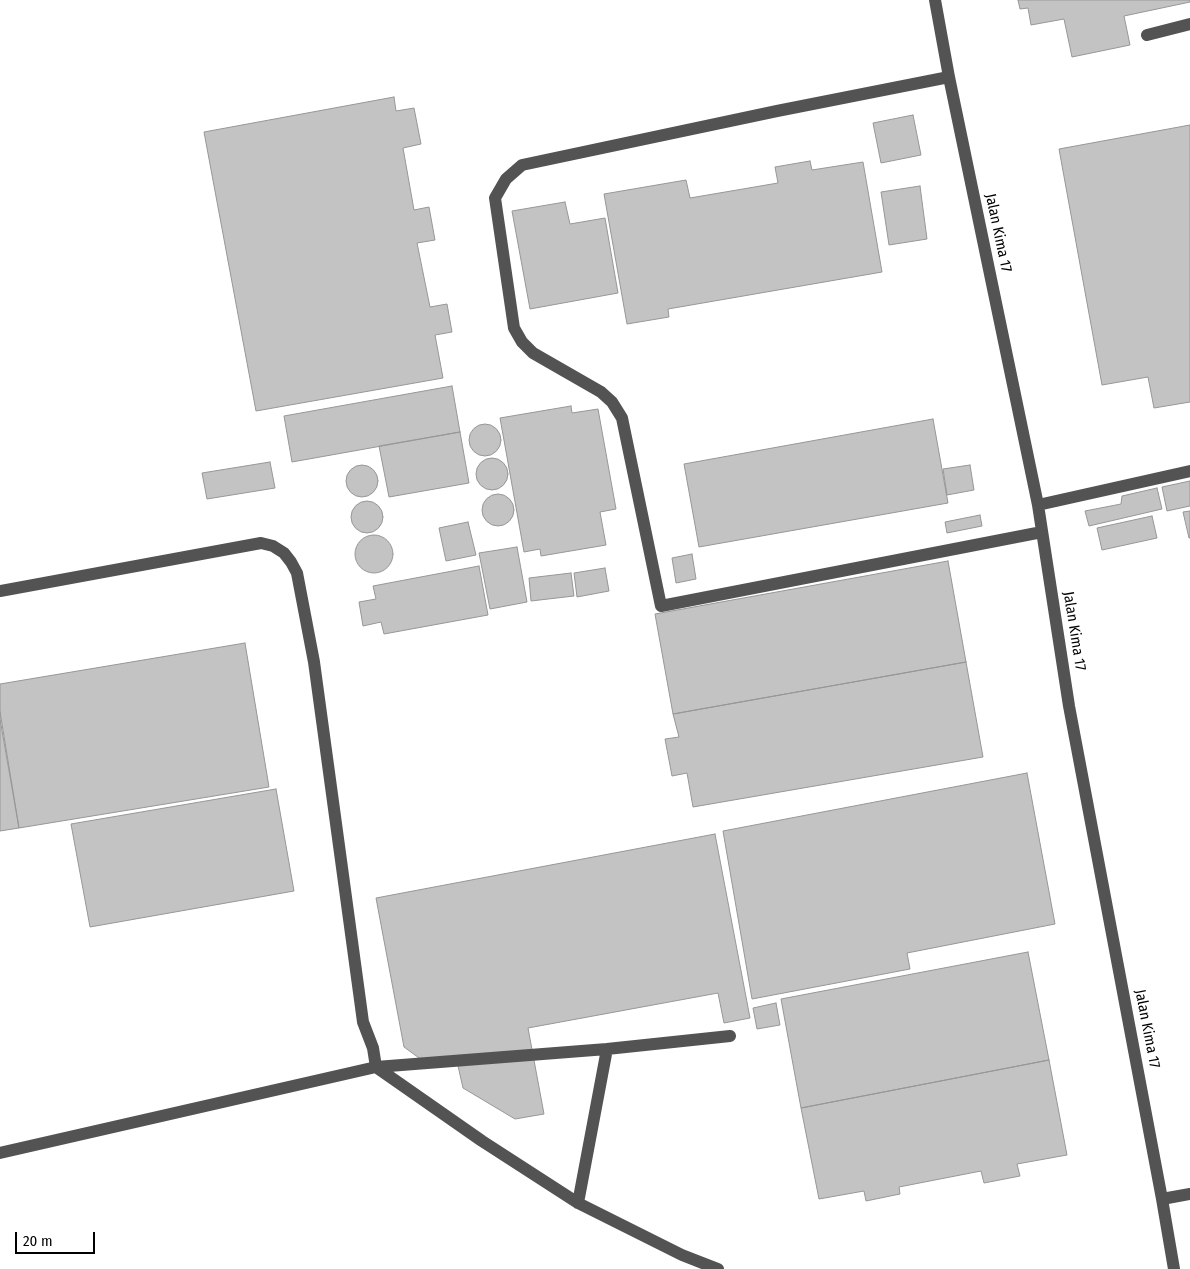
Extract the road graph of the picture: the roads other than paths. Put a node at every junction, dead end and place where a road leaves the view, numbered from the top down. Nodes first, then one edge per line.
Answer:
1 (935, 0) edge
2 (1190, 24) edge
3 (1147, 35) dead end
4 (949, 77) junction
5 (1190, 471) edge
6 (1038, 505) junction
7 (1042, 532) junction
8 (0, 591) edge
9 (730, 1036) dead end
10 (606, 1050) junction
11 (376, 1067) junction
12 (0, 1153) edge
13 (1190, 1194) edge
14 (1162, 1199) junction
15 (578, 1203) junction
16 (718, 1269) edge
17 (1174, 1269) edge

1 - 4 street, Jalan Kima 17
2 - 3 street
4 - 6 street, Jalan Kima 17
4 - 7 street
5 - 6 street
6 - 7 street, Jalan Kima 17
7 - 14 street, Jalan Kima 17
8 - 11 street
9 - 10 street
10 - 11 street
10 - 15 street
11 - 12 street
11 - 15 street
13 - 14 street
14 - 17 street, Jalan Kima 17
15 - 16 street

